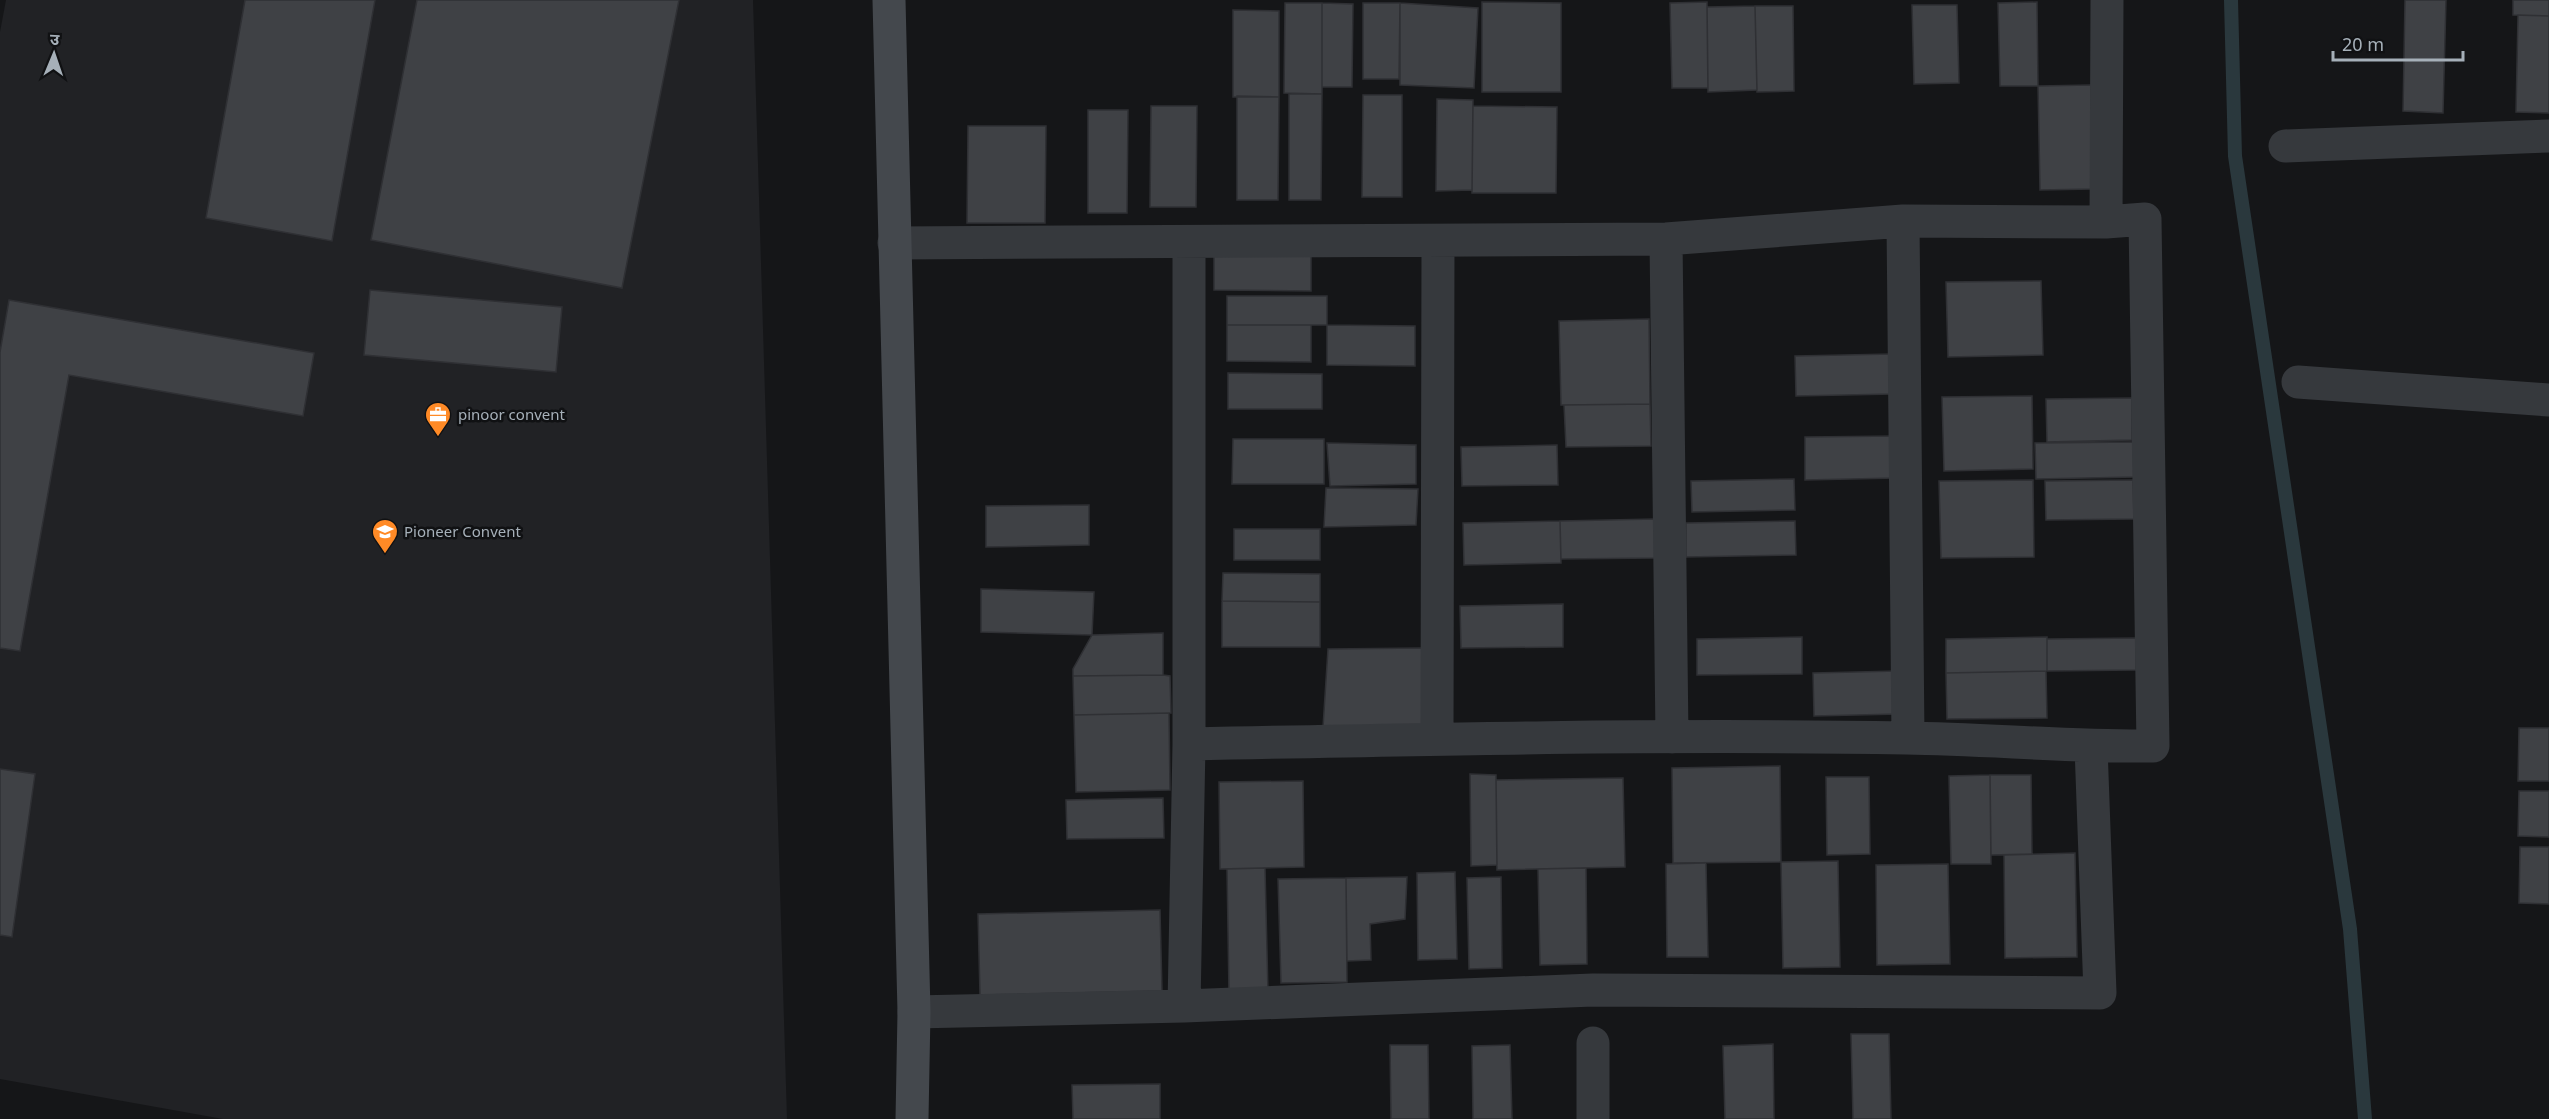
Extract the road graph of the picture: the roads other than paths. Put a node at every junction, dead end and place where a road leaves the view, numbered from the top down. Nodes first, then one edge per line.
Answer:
1 (889, 0) edge
2 (2107, 0) edge
3 (2549, 136) edge
4 (2285, 146) dead end
5 (1904, 221) junction
6 (2106, 222) junction
7 (1666, 239) junction
8 (1189, 242) junction
9 (1438, 242) junction
10 (894, 243) junction
11 (2298, 382) dead end
12 (2549, 400) edge
13 (1672, 737) junction
14 (1437, 738) junction
15 (1908, 738) junction
16 (1189, 744) junction
17 (2091, 747) junction
18 (1184, 1006) junction
19 (914, 1012) junction
20 (1593, 1043) dead end
21 (912, 1119) edge
22 (1593, 1119) edge

1 - 10 street
2 - 6 street
3 - 4 street
5 - 6 street
5 - 7 street
5 - 15 street
6 - 17 street
7 - 9 street
7 - 13 street
8 - 9 street
8 - 10 street
8 - 16 street
9 - 14 street
10 - 19 street
11 - 12 street
13 - 14 street
13 - 15 street
14 - 16 street
15 - 17 street
16 - 18 street
17 - 18 street
18 - 19 street
19 - 21 street
20 - 22 street

